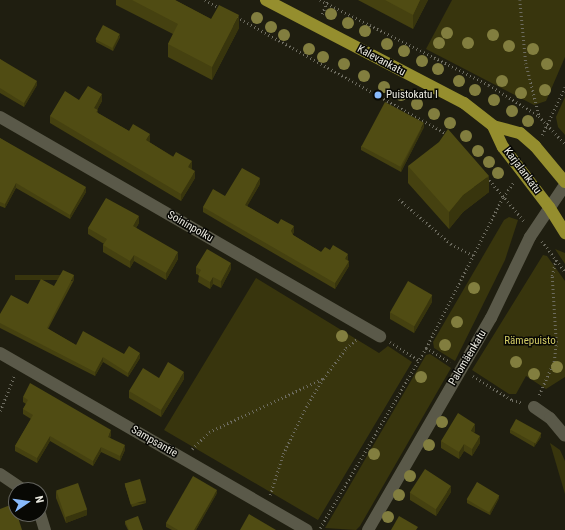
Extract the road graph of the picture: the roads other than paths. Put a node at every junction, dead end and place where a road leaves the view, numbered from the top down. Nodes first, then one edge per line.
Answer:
1 (266, 0) edge
2 (0, 117) edge
3 (493, 126) junction
4 (565, 182) edge
5 (565, 185) edge
6 (549, 207) junction
7 (565, 233) edge
8 (380, 336) road end
9 (0, 353) edge
10 (534, 407) road end
11 (565, 436) edge
12 (0, 474) edge
13 (12, 482) edge
14 (307, 530) edge
15 (368, 530) edge

1 - 3 main road, Kalevankatu
2 - 8 street, Soininpolku
3 - 4 main road, Karjalankatu
3 - 6 main road, Karjalankatu
5 - 6 street, Palomäenkatu
6 - 7 main road, Karjalankatu
6 - 15 street, Palomäenkatu
9 - 14 street, Sampsantie
10 - 11 street
12 - 13 street

